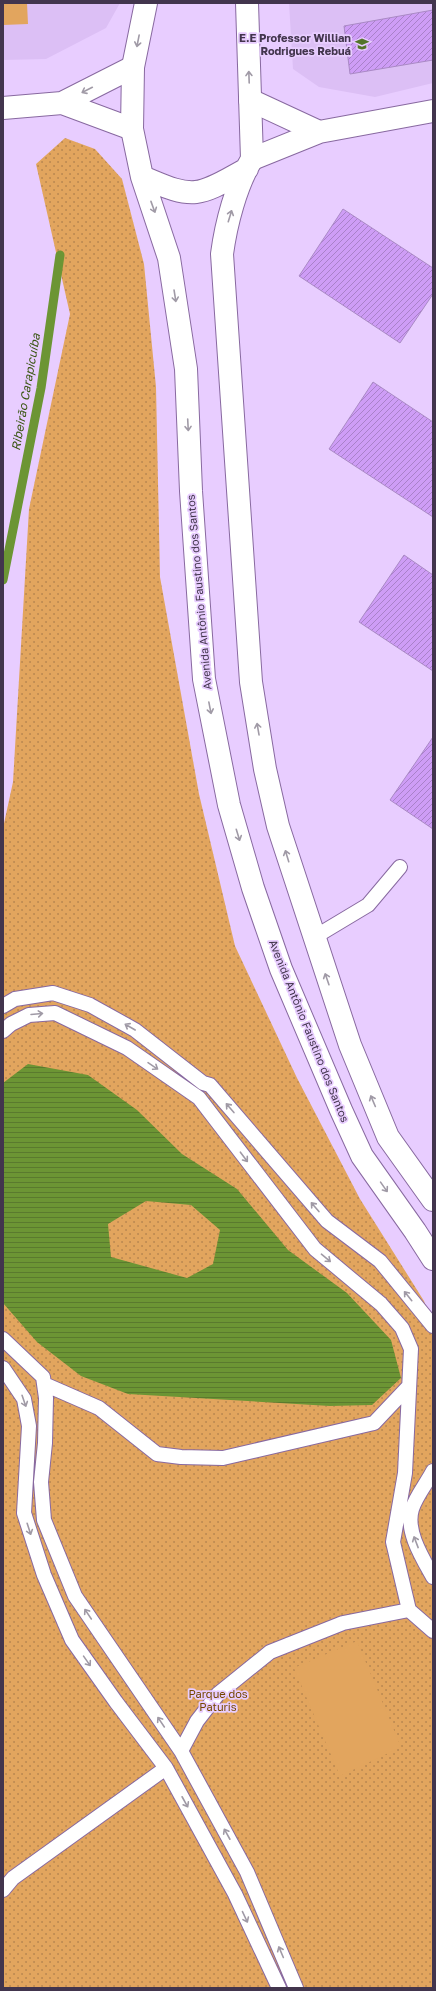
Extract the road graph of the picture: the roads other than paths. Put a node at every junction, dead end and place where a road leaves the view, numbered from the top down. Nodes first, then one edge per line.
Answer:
1 (146, 3) edge
2 (247, 3) edge
3 (133, 67) junction
4 (250, 100) junction
5 (62, 103) junction
6 (3, 108) edge
7 (433, 111) edge
8 (132, 129) junction
9 (319, 132) junction
10 (250, 164) junction
11 (142, 177) junction
12 (400, 867) dead end
13 (313, 938) junction
14 (3, 1006) edge
15 (3, 1031) edge
16 (433, 1200) edge
17 (433, 1259) edge
18 (433, 1326) edge
19 (3, 1339) edge
20 (3, 1368) edge
21 (44, 1384) junction
22 (409, 1386) junction
23 (433, 1471) edge
24 (433, 1577) edge
25 (409, 1610) junction
26 (433, 1631) edge
27 (181, 1751) junction
28 (166, 1768) junction
29 (3, 1890) edge
30 (279, 1988) edge
31 (296, 1988) edge

1 -> 3 main road, Avenida Antônio Faustino dos Santos
4 -> 2 main road
3 -> 5 main road
3 - 8 main road, Avenida Antônio Faustino dos Santos
4 - 9 main road
4 - 10 main road
5 - 6 main road
5 - 8 main road
7 - 9 main road
8 - 11 main road, Avenida Antônio Faustino dos Santos
9 - 10 main road
10 - 11 main road
13 -> 10 main road
11 -> 17 main road, Avenida Antônio Faustino dos Santos
12 - 13 lane
16 -> 13 main road
18 -> 14 lane
15 -> 22 lane
19 - 21 lane
20 -> 28 lane
21 - 22 lane
27 -> 21 lane
22 - 25 lane
24 -> 23 lane
25 - 26 lane
25 - 27 lane
31 -> 27 lane
28 - 29 lane
28 -> 30 lane

